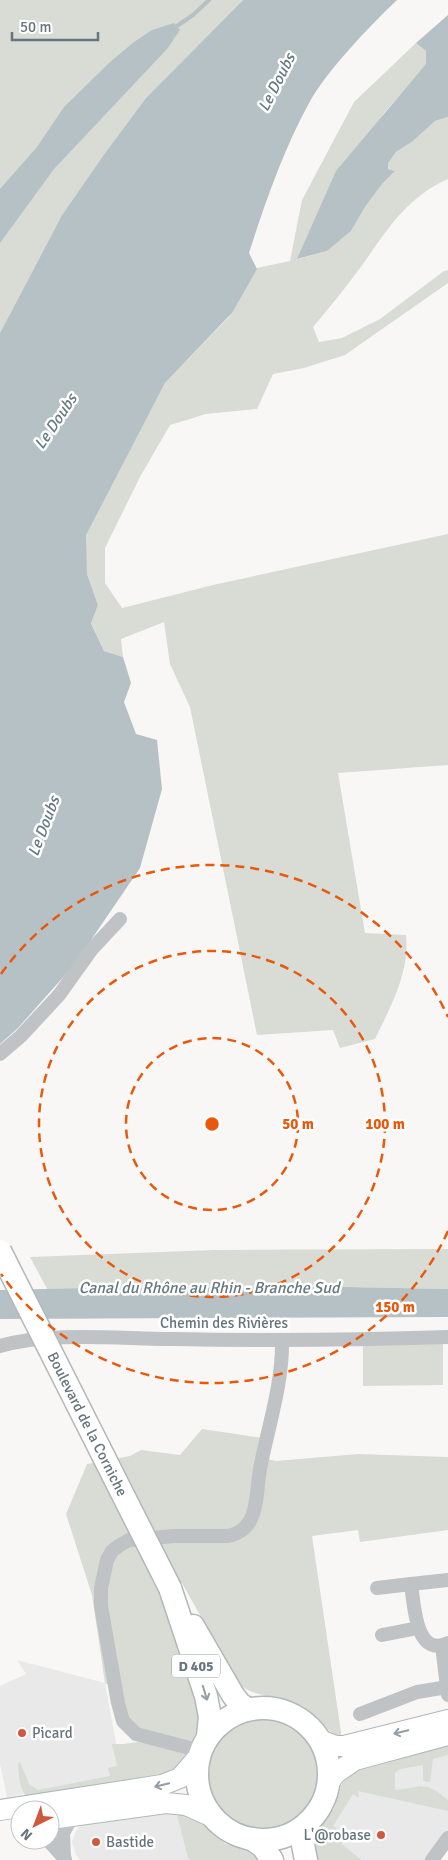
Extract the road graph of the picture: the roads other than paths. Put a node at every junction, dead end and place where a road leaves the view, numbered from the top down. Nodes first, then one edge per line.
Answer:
1 (120, 919) dead end
2 (0, 1054) edge
3 (0, 1251) edge
4 (448, 1338) edge
5 (282, 1340) junction
6 (0, 1346) edge
7 (448, 1580) edge
8 (411, 1584) junction
9 (377, 1588) dead end
10 (172, 1593) junction
11 (418, 1628) junction
12 (382, 1635) dead end
13 (445, 1644) edge
14 (448, 1690) edge
15 (248, 1709) junction
16 (360, 1714) dead end
17 (448, 1720) edge
18 (448, 1734) edge
19 (320, 1740) junction
20 (203, 1748) junction
21 (329, 1782) junction
22 (60, 1807) edge
23 (72, 1817) junction
24 (213, 1817) junction
25 (60, 1818) edge
26 (308, 1822) junction
27 (448, 1838) edge
28 (252, 1839) junction
29 (64, 1859) edge
30 (272, 1860) edge
31 (306, 1860) edge
32 (432, 1860) edge

1 - 2 street
3 - 10 main road, Boulevard de la Corniche, bridge
4 - 5 street, Chemin des Rivières
5 - 6 street, Chemin des Rivières
5 - 20 street
7 - 8 street
8 - 9 street
8 - 11 street
10 - 15 main road, Boulevard de la Corniche / D 405
10 -> 20 main road, Boulevard de la Corniche / D 405
11 - 12 street
11 - 13 street
13 - 14 street
14 - 16 street
15 - 19 main road
15 - 20 main road
17 -> 19 main road
18 - 21 main road
19 - 21 main road
20 -> 22 main road
20 - 24 main road
21 - 26 main road
23 - 24 main road
23 - 25 main road
23 - 29 street
24 - 28 main road
26 - 28 main road
26 - 31 main road
27 - 32 street
28 - 30 main road

